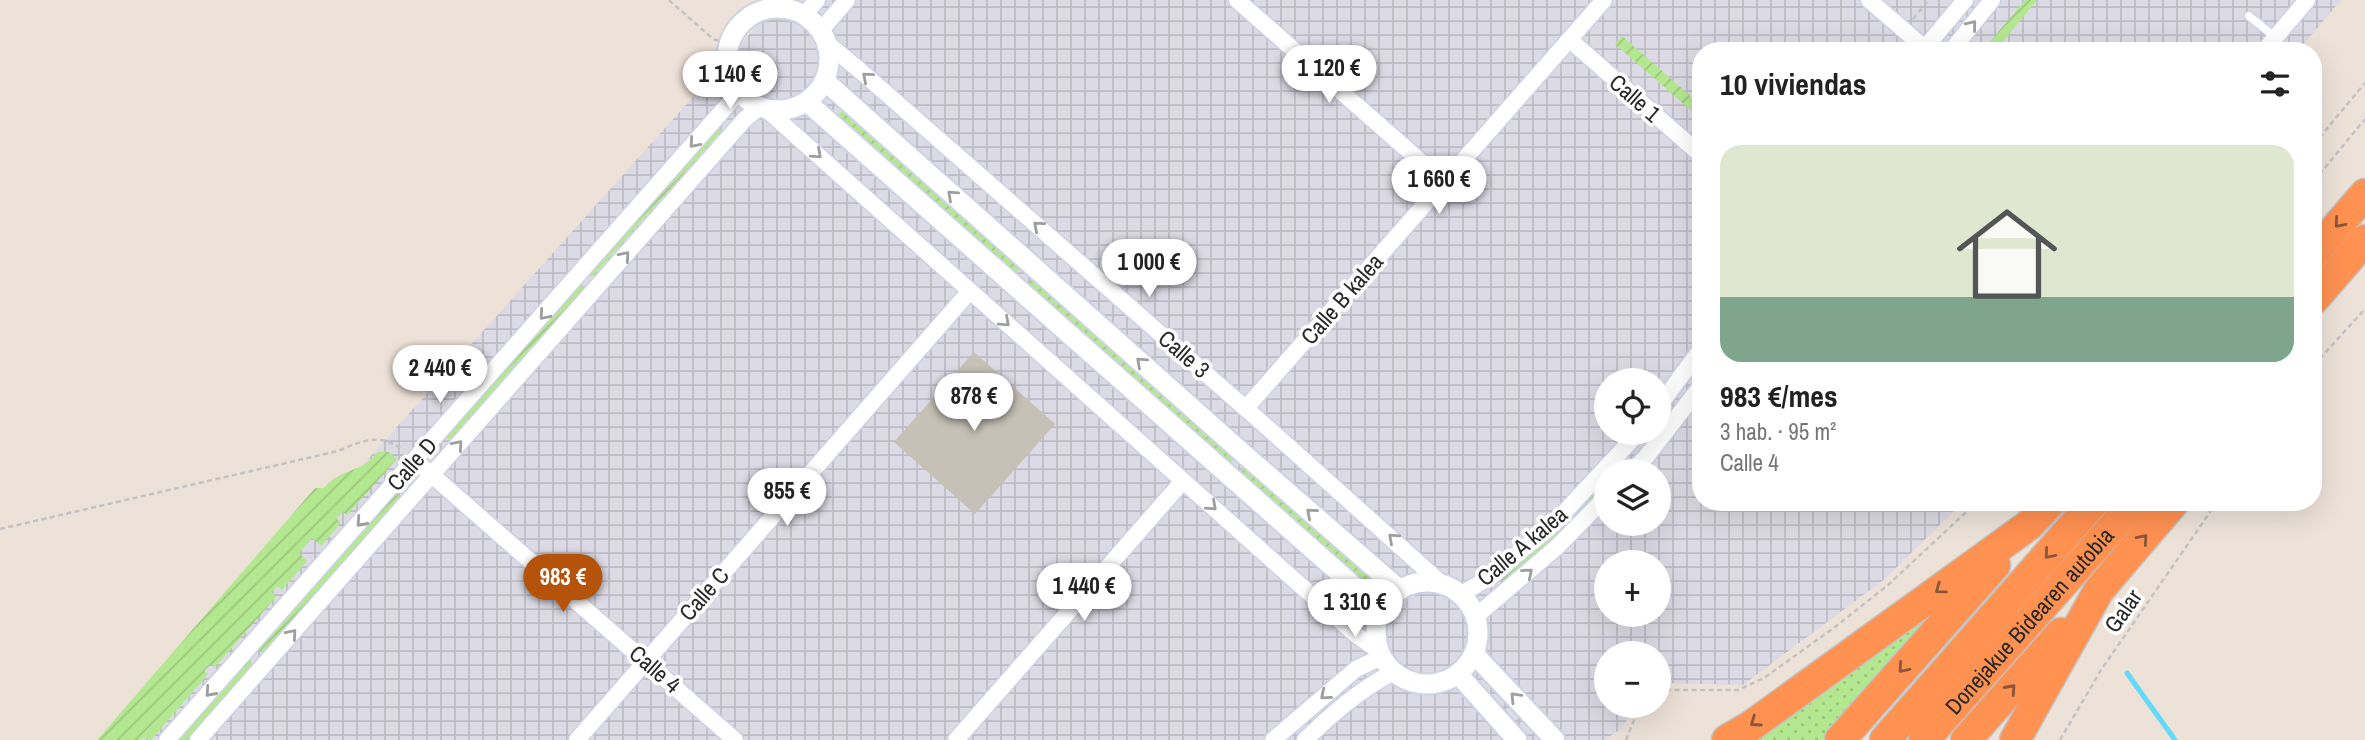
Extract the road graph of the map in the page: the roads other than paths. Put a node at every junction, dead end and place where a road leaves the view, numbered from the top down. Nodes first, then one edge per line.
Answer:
1 (847, 0) edge
2 (1237, 0) edge
3 (1604, 0) edge
4 (1869, 0) edge
5 (1965, 0) edge
6 (1993, 0) edge
7 (2307, 0) edge
8 (810, 7) edge
9 (2249, 16) dead end
10 (824, 37) junction
11 (2275, 37) junction
12 (1570, 40) junction
13 (1919, 42) edge
14 (1932, 42) edge
15 (1958, 42) edge
16 (2271, 42) edge
17 (825, 81) junction
18 (738, 92) junction
19 (807, 102) junction
20 (763, 108) junction
21 (1692, 147) edge
22 (1444, 182) junction
23 (2365, 194) edge
24 (2365, 240) edge
25 (2322, 244) edge
26 (2365, 261) edge
27 (2322, 290) edge
28 (971, 291) junction
29 (2322, 309) edge
30 (1692, 361) edge
31 (1671, 390) edge
32 (1692, 398) edge
33 (1246, 408) junction
34 (1627, 445) edge
35 (1644, 459) edge
36 (415, 461) junction
37 (432, 475) junction
38 (1183, 481) junction
39 (1594, 509) edge
40 (2042, 511) edge
41 (2086, 511) edge
42 (2127, 511) edge
43 (2166, 511) edge
44 (2029, 525) junction
45 (1443, 585) junction
46 (1400, 590) junction
47 (2099, 590) junction
48 (1461, 595) junction
49 (1381, 610) junction
50 (1475, 617) junction
51 (1474, 654) junction
52 (1384, 660) junction
53 (645, 661) junction
54 (1458, 674) junction
55 (167, 740) edge
56 (198, 740) edge
57 (577, 740) edge
58 (735, 740) edge
59 (957, 740) edge
60 (1273, 740) edge
61 (1305, 740) edge
62 (1517, 740) edge
63 (1555, 740) edge
64 (1727, 740) edge
65 (1840, 740) edge
66 (1885, 740) edge
67 (1924, 740) edge
68 (1966, 740) edge
69 (2015, 740) edge

1 - 10 street
2 - 22 street
3 - 12 street, Calle B kalea
4 - 13 street
5 - 14 street
15 -> 6 street
7 - 11 street
8 - 10 street
8 - 18 street
9 - 11 lane
10 - 17 street
33 -> 10 street, Calle 3
11 - 16 street
12 - 21 street, Calle 1
12 - 22 street, Calle B kalea
17 - 19 street
46 -> 17 street, Calle 3
18 - 20 street
18 -> 36 street, Calle D
19 - 20 street
19 - 49 street
20 -> 28 street
37 -> 20 street, Calle D
22 - 33 street, Calle B kalea
23 -> 25 highway
24 - 27 highway
26 - 29 highway
28 -> 38 street
28 - 53 street, Calle C
30 - 31 street
32 - 35 street
45 -> 33 street, Calle 3
34 - 48 street, Calle A kalea
36 - 37 street, Calle 4
36 -> 55 street, Calle D
37 - 53 street, Calle 4
56 -> 37 street, Calle D
38 -> 52 street
38 - 59 street
50 -> 39 street, Calle A kalea
40 - 44 highway
41 -> 66 highway, Donejakue Bidearen autobia
42 - 67 highway, Donejakue Bidearen autobia
47 -> 43 highway
44 -> 64 highway
44 -> 65 highway
45 - 46 street
45 - 48 street
46 - 49 street
68 -> 47 highway
47 - 69 highway
48 - 50 street
49 - 52 street
50 - 51 street
51 - 54 street
63 -> 51 street
52 - 54 street
52 -> 60 street
52 - 61 street
53 - 57 street, Calle C
53 - 58 street, Calle 4
54 - 62 street

